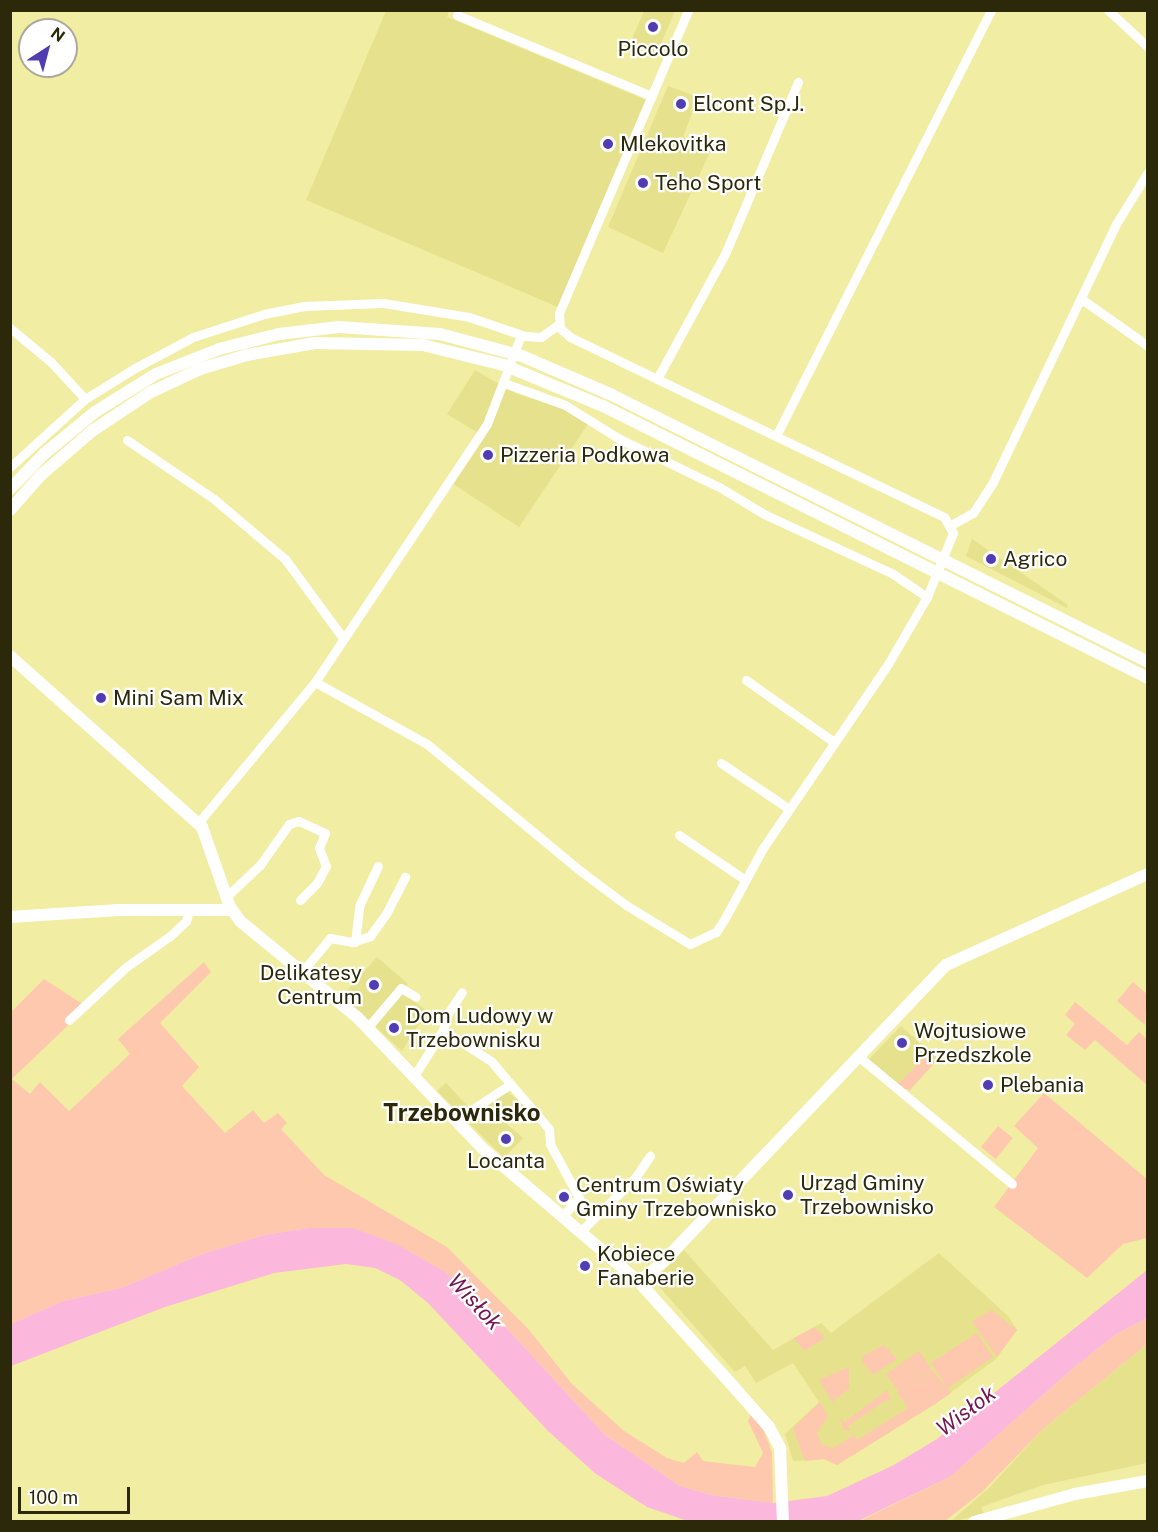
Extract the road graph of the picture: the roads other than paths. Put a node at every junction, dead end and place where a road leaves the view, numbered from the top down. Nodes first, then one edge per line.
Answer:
1 (688, 10) edge
2 (991, 10) edge
3 (1108, 10) edge
4 (457, 15) dead end
5 (1148, 47) edge
6 (798, 82) dead end
7 (652, 96) junction
8 (1148, 172) edge
9 (1083, 300) junction
10 (559, 324) junction
11 (10, 328) edge
12 (521, 335) junction
13 (1148, 346) edge
14 (657, 379) junction
15 (504, 383) junction
16 (85, 399) junction
17 (777, 436) junction
18 (127, 441) dead end
19 (10, 467) edge
20 (10, 489) edge
21 (10, 510) edge
22 (951, 525) junction
23 (943, 561) junction
24 (937, 575) junction
25 (927, 597) junction
26 (343, 638) junction
27 (10, 656) edge
28 (1148, 662) edge
29 (1148, 678) edge
30 (746, 680) dead end
31 (315, 681) junction
32 (834, 741) junction
33 (721, 763) dead end
34 (788, 808) junction
35 (198, 823) junction
36 (679, 835) dead end
37 (378, 866) dead end
38 (1148, 874) edge
39 (405, 877) dead end
40 (744, 879) junction
41 (226, 897) junction
42 (300, 900) dead end
43 (189, 910) junction
44 (232, 910) junction
45 (10, 918) edge
46 (355, 942) junction
47 (302, 972) junction
48 (462, 992) dead end
49 (416, 997) dead end
50 (69, 1020) dead end
51 (368, 1027) junction
52 (444, 1030) junction
53 (858, 1056) junction
54 (414, 1076) junction
55 (509, 1085) junction
56 (455, 1121) junction
57 (650, 1156) dead end
58 (1012, 1184) dead end
59 (577, 1199) junction
60 (562, 1217) junction
61 (591, 1220) junction
62 (580, 1232) junction
63 (639, 1282) junction
64 (1148, 1481) edge
65 (783, 1521) edge
66 (974, 1521) edge

1 - 7 street
2 - 17 street
3 - 5 street
4 - 7 street
6 - 14 street
7 - 10 street
8 - 9 street
9 - 13 street
9 - 22 street
10 - 12 street
10 - 14 street
11 - 16 street
12 - 15 street
12 - 16 street
14 - 17 street
15 - 25 street
15 - 26 street
16 - 19 street
17 - 22 street
18 - 26 street
20 - 23 main road
21 - 24 main road
22 - 23 street
23 - 24 street
23 - 28 main road
24 - 25 street
24 - 29 main road
25 - 32 street
26 - 31 street
27 - 35 main road
30 - 32 street
31 - 35 street
31 - 40 street
32 - 34 street
33 - 34 street
34 - 40 street
35 - 41 main road
36 - 40 street
37 - 46 street
38 - 53 main road
39 - 46 street
41 - 42 street
41 - 44 main road
43 - 44 main road
43 - 45 main road
43 - 50 street
44 - 47 main road
46 - 47 street
47 - 51 main road
48 - 52 street
49 - 51 street
51 - 54 main road
52 - 54 street
52 - 55 street
53 - 58 street
53 - 63 main road
54 - 56 main road
55 - 56 street
55 - 59 street
56 - 60 main road
57 - 61 street
59 - 60 street
59 - 61 street
60 - 62 main road
61 - 62 street
62 - 63 main road
63 - 65 main road
64 - 66 main road

